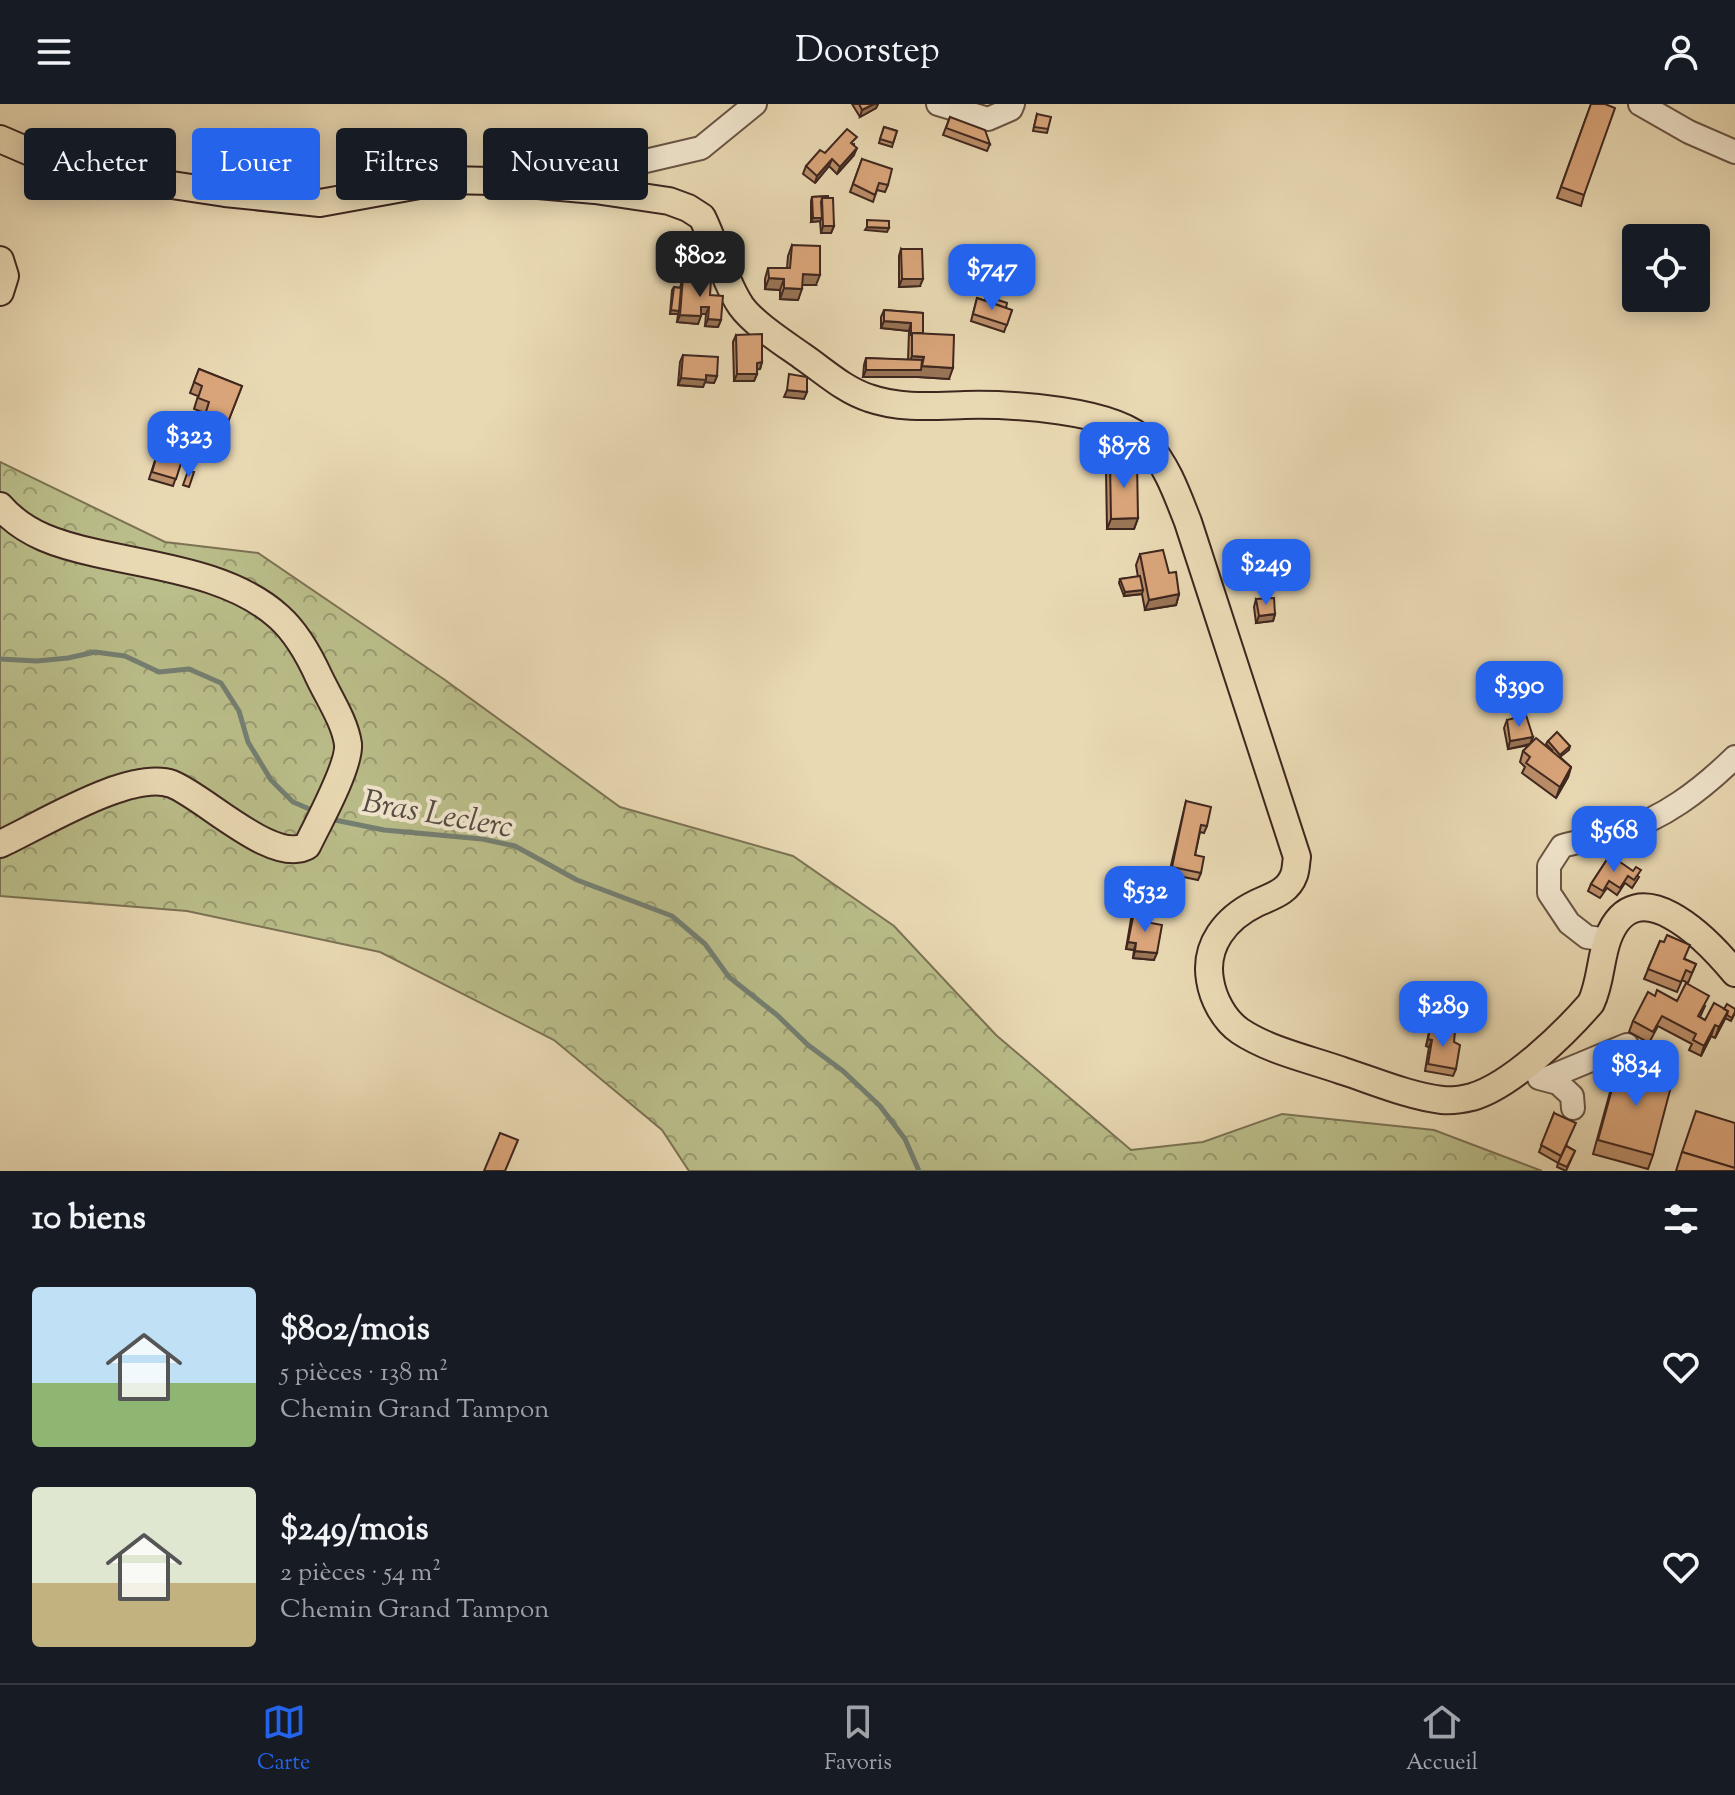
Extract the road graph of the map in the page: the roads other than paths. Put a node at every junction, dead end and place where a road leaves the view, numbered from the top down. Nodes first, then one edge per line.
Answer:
1 (755, 104) edge
2 (938, 104) edge
3 (1013, 104) edge
4 (1640, 104) edge
5 (0, 139) edge
6 (1735, 152) edge
7 (648, 160) edge
8 (483, 181) edge
9 (648, 198) edge
10 (0, 260) edge
11 (0, 292) edge
12 (0, 506) edge
13 (1735, 757) edge
14 (0, 844) edge
15 (1607, 940) junction
16 (1735, 973) edge
17 (1627, 1045) dead end
18 (1518, 1072) junction
19 (1545, 1079) junction
20 (1573, 1108) dead end

1 - 7 lane
2 - 3 lane
4 - 6 lane
5 - 8 main road
9 - 18 main road
10 - 11 main road
12 - 14 main road
13 - 15 lane
15 - 16 main road
15 - 18 main road
17 - 19 lane
18 - 19 lane
19 - 20 lane

